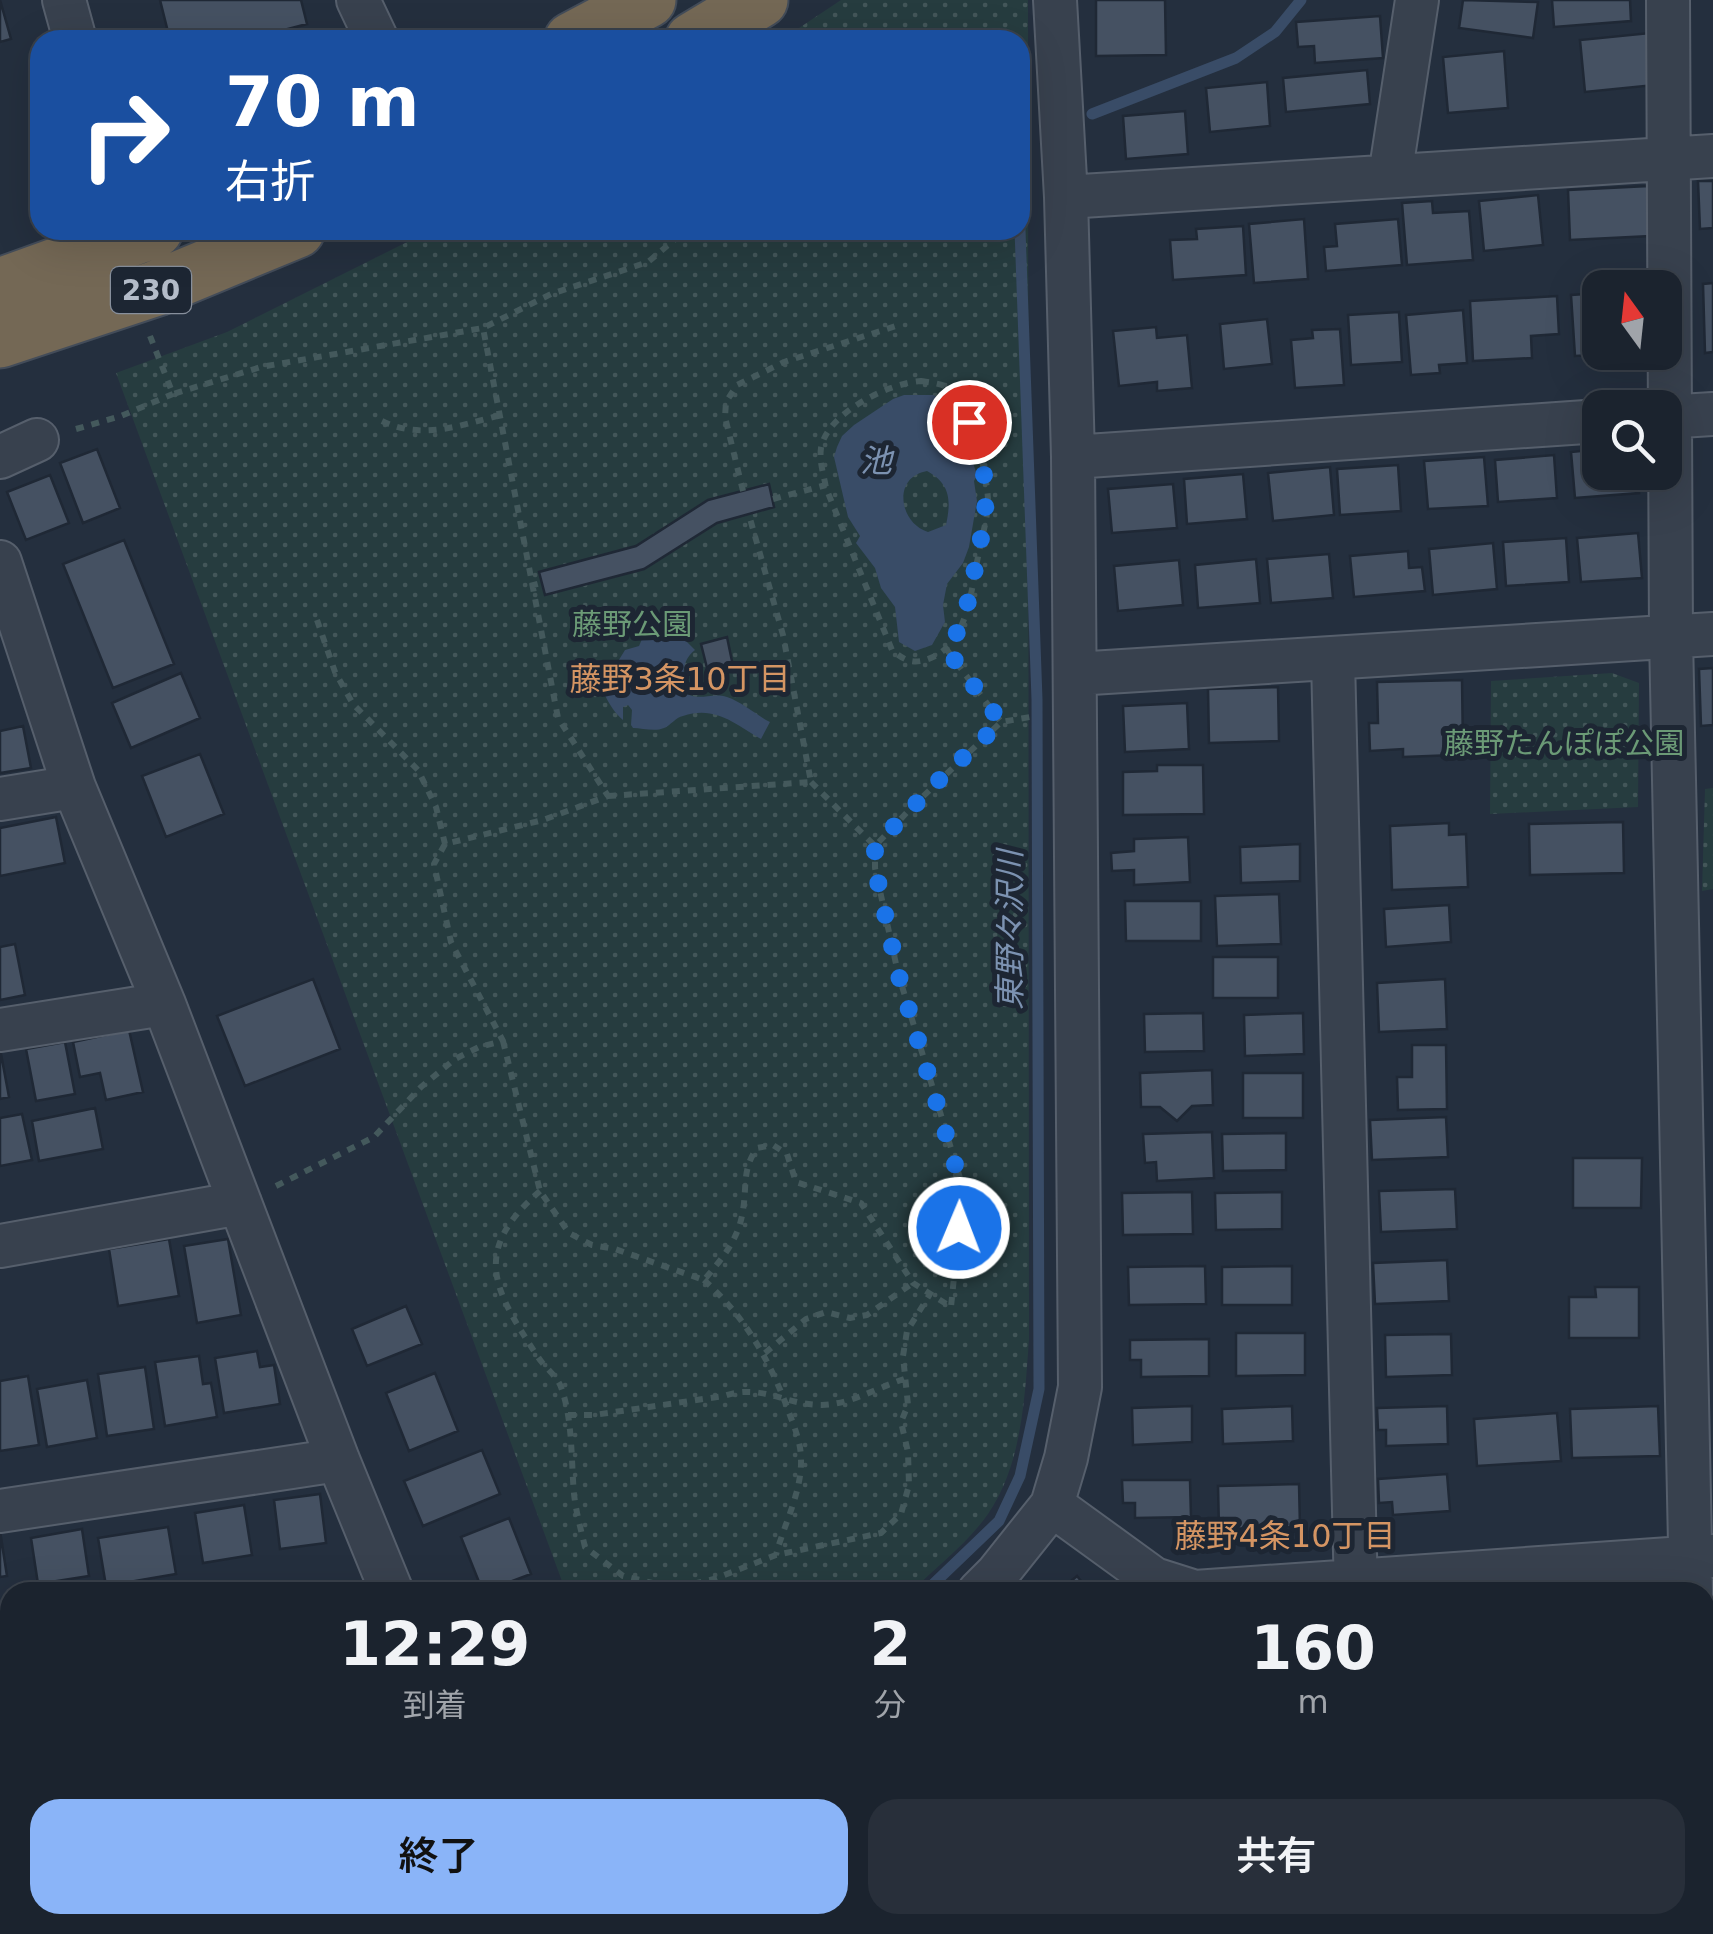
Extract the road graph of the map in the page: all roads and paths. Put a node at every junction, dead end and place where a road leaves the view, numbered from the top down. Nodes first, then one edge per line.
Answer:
1 (64, 0) edge
2 (358, 0) edge
3 (648, 0) edge
4 (760, 0) edge
5 (1055, 0) edge
6 (1417, 0) edge
7 (1668, 0) edge
8 (72, 30) edge
9 (372, 30) edge
10 (591, 30) edge
11 (710, 30) edge
12 (1713, 156) edge
13 (1668, 159) junction
14 (1390, 176) junction
15 (1066, 196) junction
16 (122, 240) edge
17 (273, 240) edge
18 (674, 240) edge
19 (0, 286) edge
20 (899, 324) dead end
21 (482, 328) junction
22 (148, 331) dead end
23 (0, 340) edge
24 (1667, 390) edge
25 (173, 394) junction
26 (1713, 414) edge
27 (497, 416) junction
28 (1682, 416) edge
29 (382, 421) dead end
30 (1582, 423) edge
31 (19, 448) edge
32 (1072, 457) junction
33 (826, 485) junction
34 (1668, 490) edge
35 (743, 491) dead end
36 (773, 500) dead end
37 (750, 514) dead end
38 (0, 562) edge
39 (542, 583) dead end
40 (530, 586) junction
41 (318, 620) dead end
42 (1713, 634) edge
43 (1671, 636) junction
44 (947, 650) junction
45 (1333, 660) junction
46 (1075, 693) junction
47 (1001, 722) junction
48 (811, 782) junction
49 (74, 788) junction
50 (608, 796) junction
51 (0, 799) edge
52 (446, 844) junction
53 (875, 846) junction
54 (164, 1004) junction
55 (0, 1030) edge
56 (504, 1042) junction
57 (540, 1191) junction
58 (240, 1203) junction
59 (0, 1246) edge
60 (704, 1280) junction
61 (913, 1284) junction
62 (930, 1294) junction
63 (765, 1352) junction
64 (904, 1379) junction
65 (784, 1400) junction
66 (568, 1415) junction
67 (338, 1460) junction
68 (1052, 1505) junction
69 (0, 1511) edge
70 (776, 1556) junction
71 (1698, 1568) edge
72 (388, 1582) edge
73 (648, 1582) edge
74 (701, 1582) edge
75 (989, 1582) edge
76 (1163, 1582) edge
77 (1356, 1582) edge
78 (1446, 1582) edge

1 - 8 street
2 - 9 street
3 - 10 highway
4 - 11 highway
5 - 15 street
6 - 14 street
7 - 13 street
12 - 13 street
13 - 14 street
13 - 24 street
14 - 15 street
15 - 32 street
16 - 19 highway, 230
17 - 23 highway, 230
18 - 21 path
20 - 35 path
21 - 25 path
21 - 27 path
22 - 25 path
25 - 31 path
26 - 28 street
27 - 29 path
27 - 40 path
30 - 32 street
32 - 46 street
33 - 36 path
33 - 44 path
33 - 44 path
34 - 43 street
37 - 48 path
38 - 49 street
39 - 40 path
40 - 50 path
41 - 52 path
42 - 43 street
43 - 45 street
43 - 71 street
44 - 47 path
45 - 46 street
45 - 77 street
46 - 47 path
46 - 68 street
47 - 53 path
48 - 50 path
48 - 53 path
49 - 51 street
49 - 54 street
50 - 52 path
52 - 56 path
53 - 62 path
54 - 55 street
54 - 58 street
56 - 57 path
56 - 58 path
57 - 60 path
57 - 66 path
58 - 59 street
58 - 67 street
60 - 61 path
60 - 63 path
61 - 62 path
61 - 63 path
62 - 64 path
63 - 65 path
64 - 65 path
64 - 70 path
65 - 66 path
65 - 70 path
66 - 73 path
67 - 69 street
67 - 72 street
68 - 75 street
68 - 76 street
70 - 74 path
71 - 78 street

